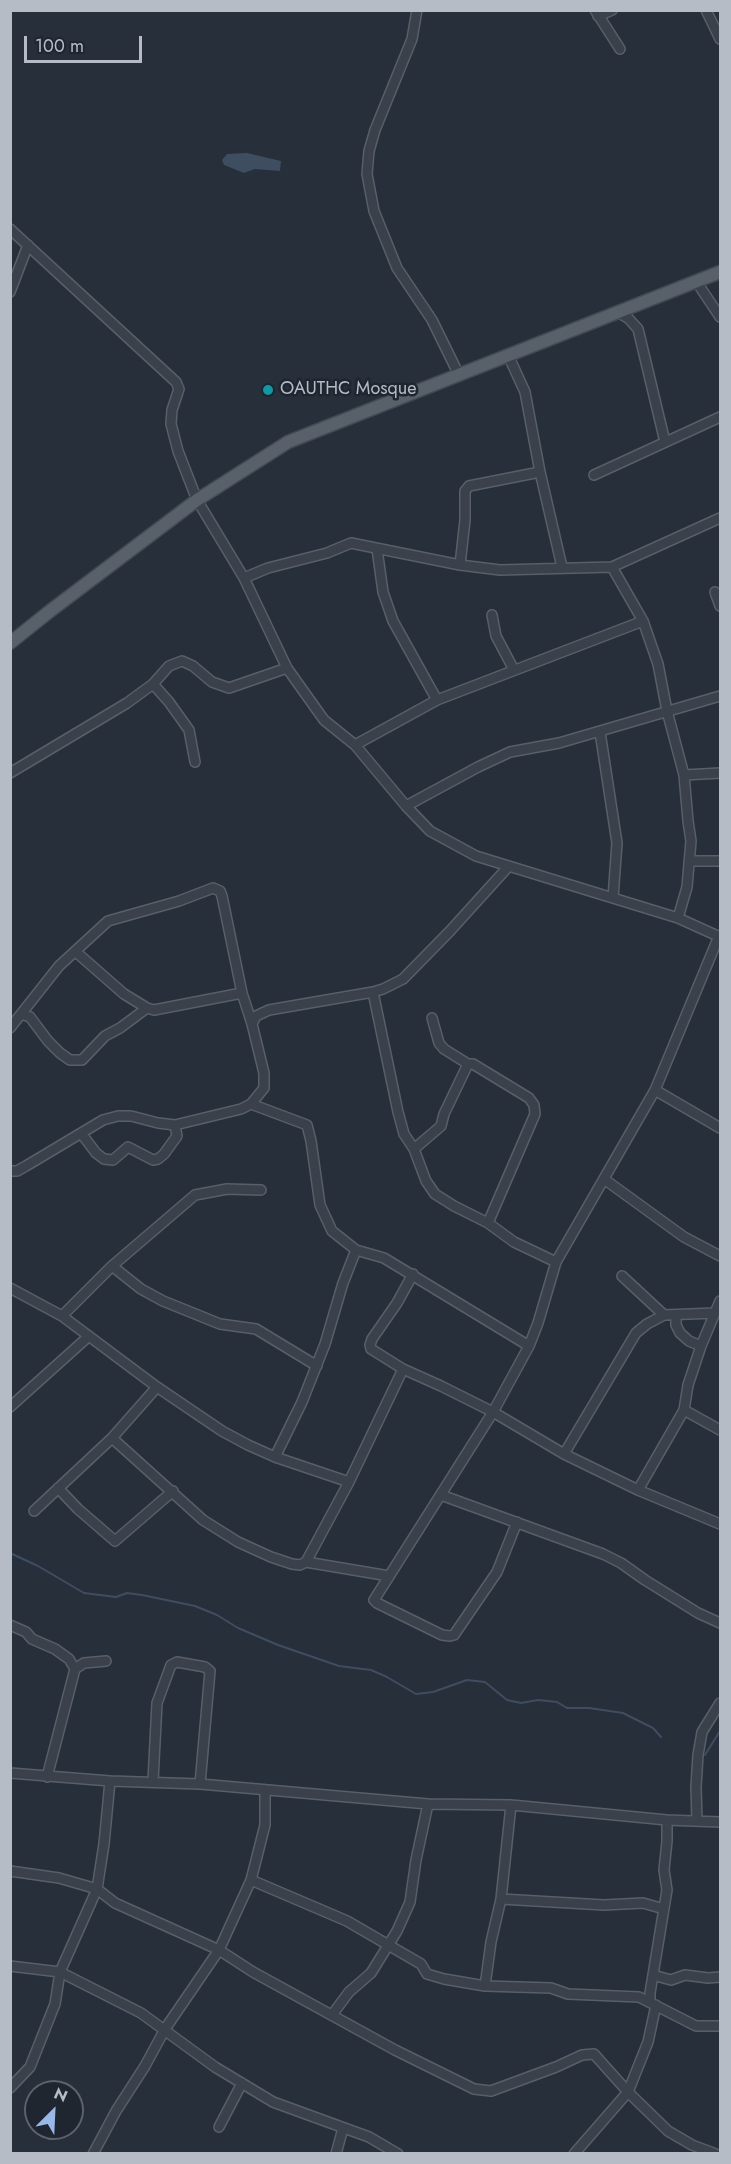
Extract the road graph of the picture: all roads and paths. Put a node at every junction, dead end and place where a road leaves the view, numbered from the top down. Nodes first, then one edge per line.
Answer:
1 (417, 10) edge
2 (612, 10) edge
3 (706, 10) edge
4 (596, 13) edge
5 (720, 39) edge
6 (620, 50) dead end
7 (10, 229) edge
8 (28, 245) junction
9 (720, 272) edge
10 (696, 281) junction
11 (10, 292) edge
12 (619, 313) junction
13 (720, 317) edge
14 (508, 355) junction
15 (459, 375) junction
16 (720, 417) edge
17 (665, 442) junction
18 (540, 472) junction
19 (594, 475) dead end
20 (197, 500) junction
21 (720, 518) edge
22 (377, 549) junction
23 (460, 565) junction
24 (562, 567) junction
25 (612, 567) junction
26 (244, 578) junction
27 (715, 592) dead end
28 (720, 606) edge
29 (492, 615) dead end
30 (643, 621) junction
31 (10, 643) edge
32 (287, 668) junction
33 (514, 670) junction
34 (153, 684) junction
35 (720, 696) edge
36 (437, 700) junction
37 (667, 711) junction
38 (600, 732) junction
39 (355, 745) junction
40 (195, 762) dead end
41 (10, 772) edge
42 (720, 772) edge
43 (684, 775) junction
44 (406, 806) junction
45 (689, 861) junction
46 (720, 861) edge
47 (508, 867) junction
48 (613, 898) junction
49 (678, 918) junction
50 (720, 937) edge
51 (76, 952) junction
52 (373, 992) junction
53 (242, 993) junction
54 (147, 1008) junction
55 (21, 1014) junction
56 (432, 1018) dead end
57 (252, 1024) junction
58 (10, 1028) edge
59 (468, 1064) junction
60 (655, 1090) junction
61 (251, 1104) junction
62 (175, 1125) junction
63 (720, 1128) edge
64 (81, 1133) junction
65 (414, 1149) junction
66 (10, 1171) edge
67 (604, 1179) junction
68 (261, 1190) dead end
69 (488, 1223) junction
70 (356, 1250) junction
71 (720, 1257) edge
72 (556, 1262) junction
73 (112, 1266) junction
74 (413, 1274) junction
75 (621, 1276) dead end
76 (10, 1288) edge
77 (720, 1301) edge
78 (716, 1313) junction
79 (664, 1315) junction
80 (676, 1315) junction
81 (62, 1316) junction
82 (89, 1336) junction
83 (701, 1346) junction
84 (529, 1347) junction
85 (317, 1366) junction
86 (403, 1369) junction
87 (157, 1387) junction
88 (10, 1407) edge
89 (684, 1410) junction
90 (493, 1412) junction
91 (720, 1430) edge
92 (112, 1438) junction
93 (564, 1454) junction
94 (275, 1456) junction
95 (349, 1482) junction
96 (58, 1488) junction
97 (638, 1490) junction
98 (173, 1491) junction
99 (441, 1495) junction
100 (34, 1511) dead end
101 (517, 1522) junction
102 (720, 1524) edge
103 (306, 1562) junction
104 (389, 1576) junction
105 (720, 1623) edge
106 (10, 1625) edge
107 (106, 1661) dead end
108 (75, 1669) junction
109 (720, 1702) edge
110 (10, 1773) edge
111 (47, 1777) junction
112 (110, 1781) junction
113 (153, 1781) junction
114 (200, 1784) junction
115 (265, 1790) junction
116 (428, 1804) junction
117 (511, 1805) junction
118 (667, 1820) junction
119 (697, 1821) junction
120 (720, 1822) edge
121 (10, 1871) edge
122 (251, 1880) junction
123 (97, 1889) junction
124 (501, 1899) junction
125 (664, 1909) junction
126 (390, 1944) junction
127 (219, 1950) junction
128 (10, 1966) edge
129 (60, 1972) junction
130 (653, 1975) junction
131 (720, 1977) edge
132 (485, 1986) junction
133 (652, 2000) junction
134 (332, 2015) junction
135 (720, 2026) edge
136 (165, 2029) junction
137 (14, 2077) edge
138 (242, 2083) junction
139 (10, 2088) edge
140 (628, 2092) junction
141 (219, 2127) dead end
142 (343, 2128) junction
143 (692, 2145) junction
144 (93, 2154) edge
145 (336, 2154) edge
146 (398, 2154) edge
147 (574, 2154) edge
148 (685, 2154) edge
149 (716, 2154) edge

1 - 15 street
2 - 4 street
3 - 5 street
4 - 6 street
7 - 8 street
8 - 11 street
8 - 20 street
9 - 10 main road
10 - 12 main road
10 - 13 street
12 - 14 main road
12 - 17 street
14 - 15 main road
14 - 18 street
15 - 20 main road
16 - 17 street
17 - 19 street
18 - 23 street
18 - 24 street
20 - 26 street
20 - 31 main road
21 - 25 street
22 - 23 street
22 - 26 street
22 - 36 street
23 - 24 street
24 - 25 street
25 - 30 street
26 - 32 street
27 - 28 street
29 - 33 street
30 - 33 street
30 - 37 street
32 - 34 street
32 - 39 street
33 - 36 street
34 - 40 street
34 - 41 street
35 - 37 street
36 - 39 street
37 - 38 street
37 - 43 street
38 - 44 street
38 - 48 street
39 - 44 street
42 - 43 street
43 - 45 street
44 - 47 street
45 - 46 street
45 - 49 street
47 - 48 street
47 - 52 street
48 - 49 street
49 - 50 street
50 - 60 street
51 - 53 street
51 - 54 street
51 - 55 street
52 - 57 street
52 - 65 street
53 - 54 street
53 - 57 street
54 - 55 street
55 - 58 street
56 - 59 street
57 - 61 street
59 - 65 street
59 - 69 street
60 - 63 street
60 - 67 street
61 - 62 street
61 - 70 street
62 - 64 street
62 - 64 street
64 - 66 street
65 - 69 street
67 - 71 street
67 - 72 street
68 - 73 street
69 - 72 street
70 - 74 street
70 - 85 street
72 - 84 street
73 - 81 street
73 - 85 street
74 - 84 street
74 - 86 street
75 - 79 street
76 - 81 street
77 - 78 street
78 - 80 street
78 - 83 street
79 - 80 street
79 - 93 street
80 - 83 street
81 - 82 street
82 - 87 street
82 - 88 street
83 - 89 street
84 - 90 street
85 - 94 street
86 - 90 street
86 - 95 street
87 - 92 street
87 - 94 street
89 - 91 street
89 - 97 street
90 - 93 street
90 - 99 street
92 - 96 street
92 - 98 street
93 - 97 street
94 - 95 street
95 - 103 street
96 - 98 street
96 - 100 street
97 - 102 street
98 - 103 street
99 - 101 street
99 - 104 street
101 - 104 street
101 - 105 street
103 - 104 street
106 - 108 street
107 - 108 street
108 - 111 street
109 - 119 street
110 - 111 street
111 - 112 street
112 - 113 street
112 - 123 street
113 - 114 street
113 - 114 street
114 - 115 street
115 - 116 street
115 - 122 street
116 - 117 street
116 - 126 street
117 - 118 street
117 - 124 street
118 - 119 street
118 - 125 street
119 - 120 street
121 - 123 street
122 - 126 street
122 - 127 street
123 - 127 street
123 - 129 street
124 - 125 street
124 - 132 street
125 - 130 street
126 - 132 street
126 - 134 street
127 - 134 street
127 - 136 street
128 - 129 street
129 - 136 street
129 - 137 street
130 - 131 street
130 - 133 street
132 - 133 street
133 - 135 street
133 - 140 street
134 - 140 street
136 - 138 street
136 - 144 street
137 - 139 street
138 - 141 street
138 - 142 street
140 - 143 street
140 - 147 street
142 - 145 street
142 - 146 street
143 - 148 street
143 - 149 street

